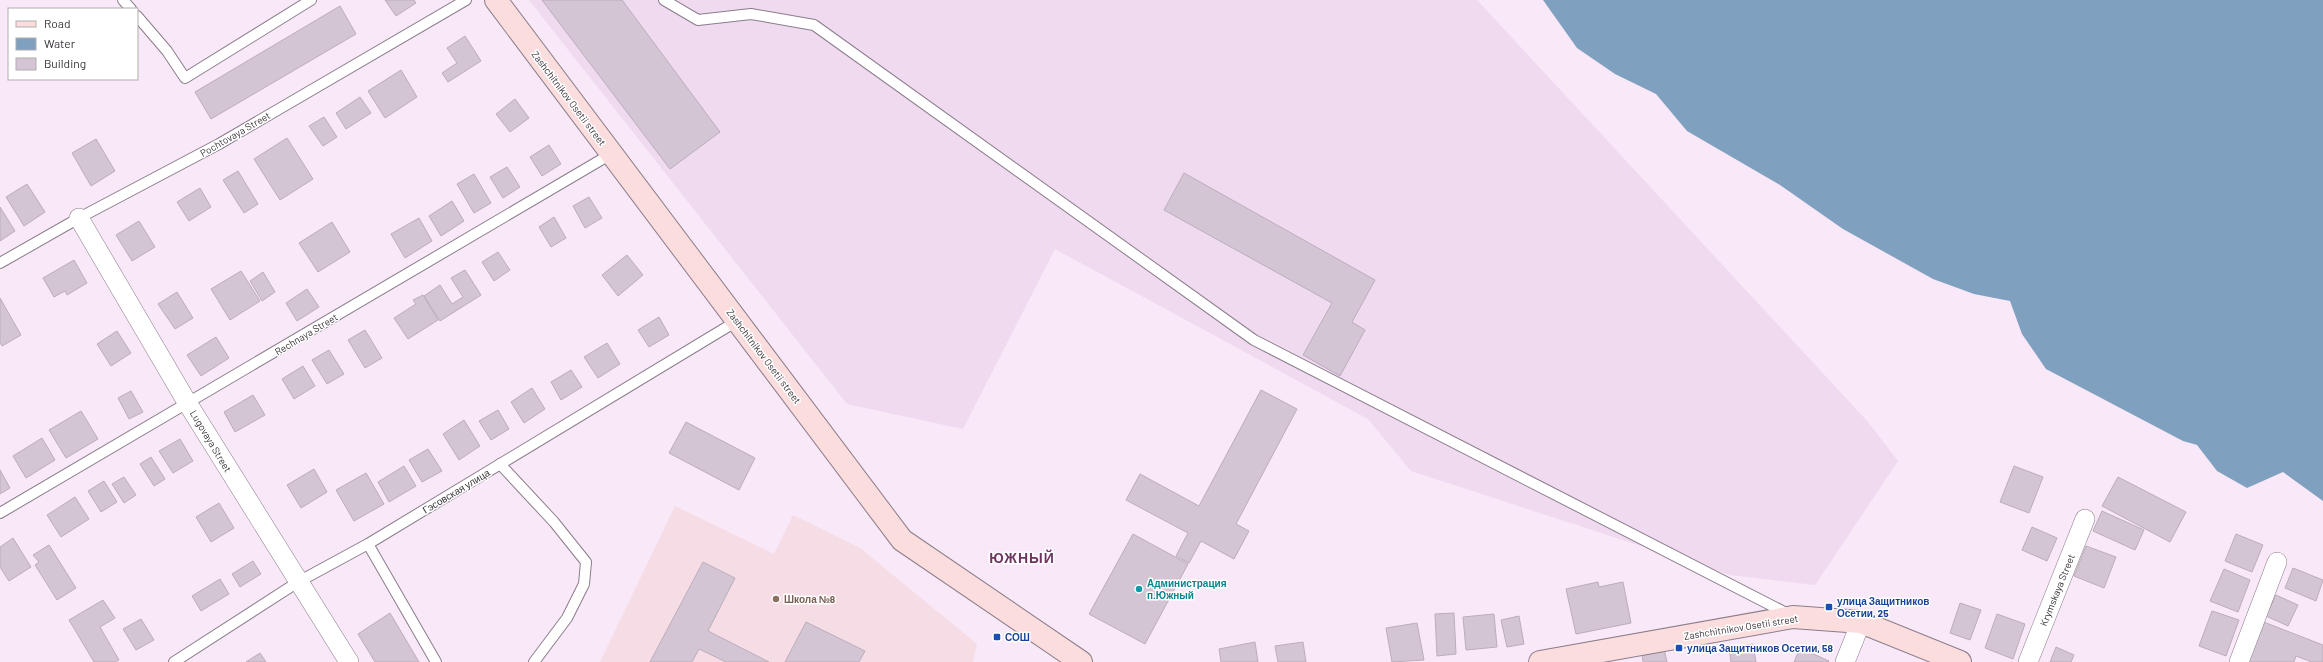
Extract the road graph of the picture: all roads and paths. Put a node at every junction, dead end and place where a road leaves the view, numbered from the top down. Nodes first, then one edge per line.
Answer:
1 (123, 0) edge
2 (311, 0) edge
3 (466, 0) edge
4 (496, 0) edge
5 (664, 0) edge
6 (130, 8) edge
7 (138, 17) edge
8 (611, 154) junction
9 (79, 218) junction
10 (0, 263) edge
11 (737, 321) junction
12 (188, 404) junction
13 (500, 464) junction
14 (0, 513) edge
15 (2085, 519) dead end
16 (368, 544) junction
17 (2276, 562) dead end
18 (298, 582) junction
19 (1793, 617) junction
20 (1861, 622) junction
21 (1569, 659) edge
22 (174, 662) edge
23 (349, 662) edge
24 (436, 662) edge
25 (534, 662) edge
26 (1081, 662) edge
27 (1540, 662) edge
28 (1845, 662) edge
29 (1960, 662) edge
30 (2028, 662) edge
31 (2239, 662) edge

1 - 6 lane
2 - 7 lane
3 - 9 lane, Pochtovaya Street
4 - 8 street, Zashchitnikov Osetii street
5 - 19 lane
8 - 11 street, Zashchitnikov Osetii street
8 - 12 lane, Rechnaya Street
9 - 10 lane, Pochtovaya Street
9 - 12 street, Lugovaya Street
11 - 13 lane, Гэсовская улица
11 - 26 street, Zashchitnikov Osetii street
12 - 14 lane, Rechnaya Street
12 - 18 street, Lugovaya Street
13 - 16 lane, Гэсовская улица
13 - 25 lane
15 - 30 street, Krymskaya Street
16 - 18 lane, Гэсовская улица
16 - 24 lane
17 - 31 street
18 - 22 lane, Гэсовская улица
18 - 23 street, Lugovaya Street
19 - 20 street, Zashchitnikov Osetii street
19 - 21 street, Zashchitnikov Osetii street
20 - 28 street
20 - 29 street, Zashchitnikov Osetii street
21 - 27 street, Zashchitnikov Osetii street

